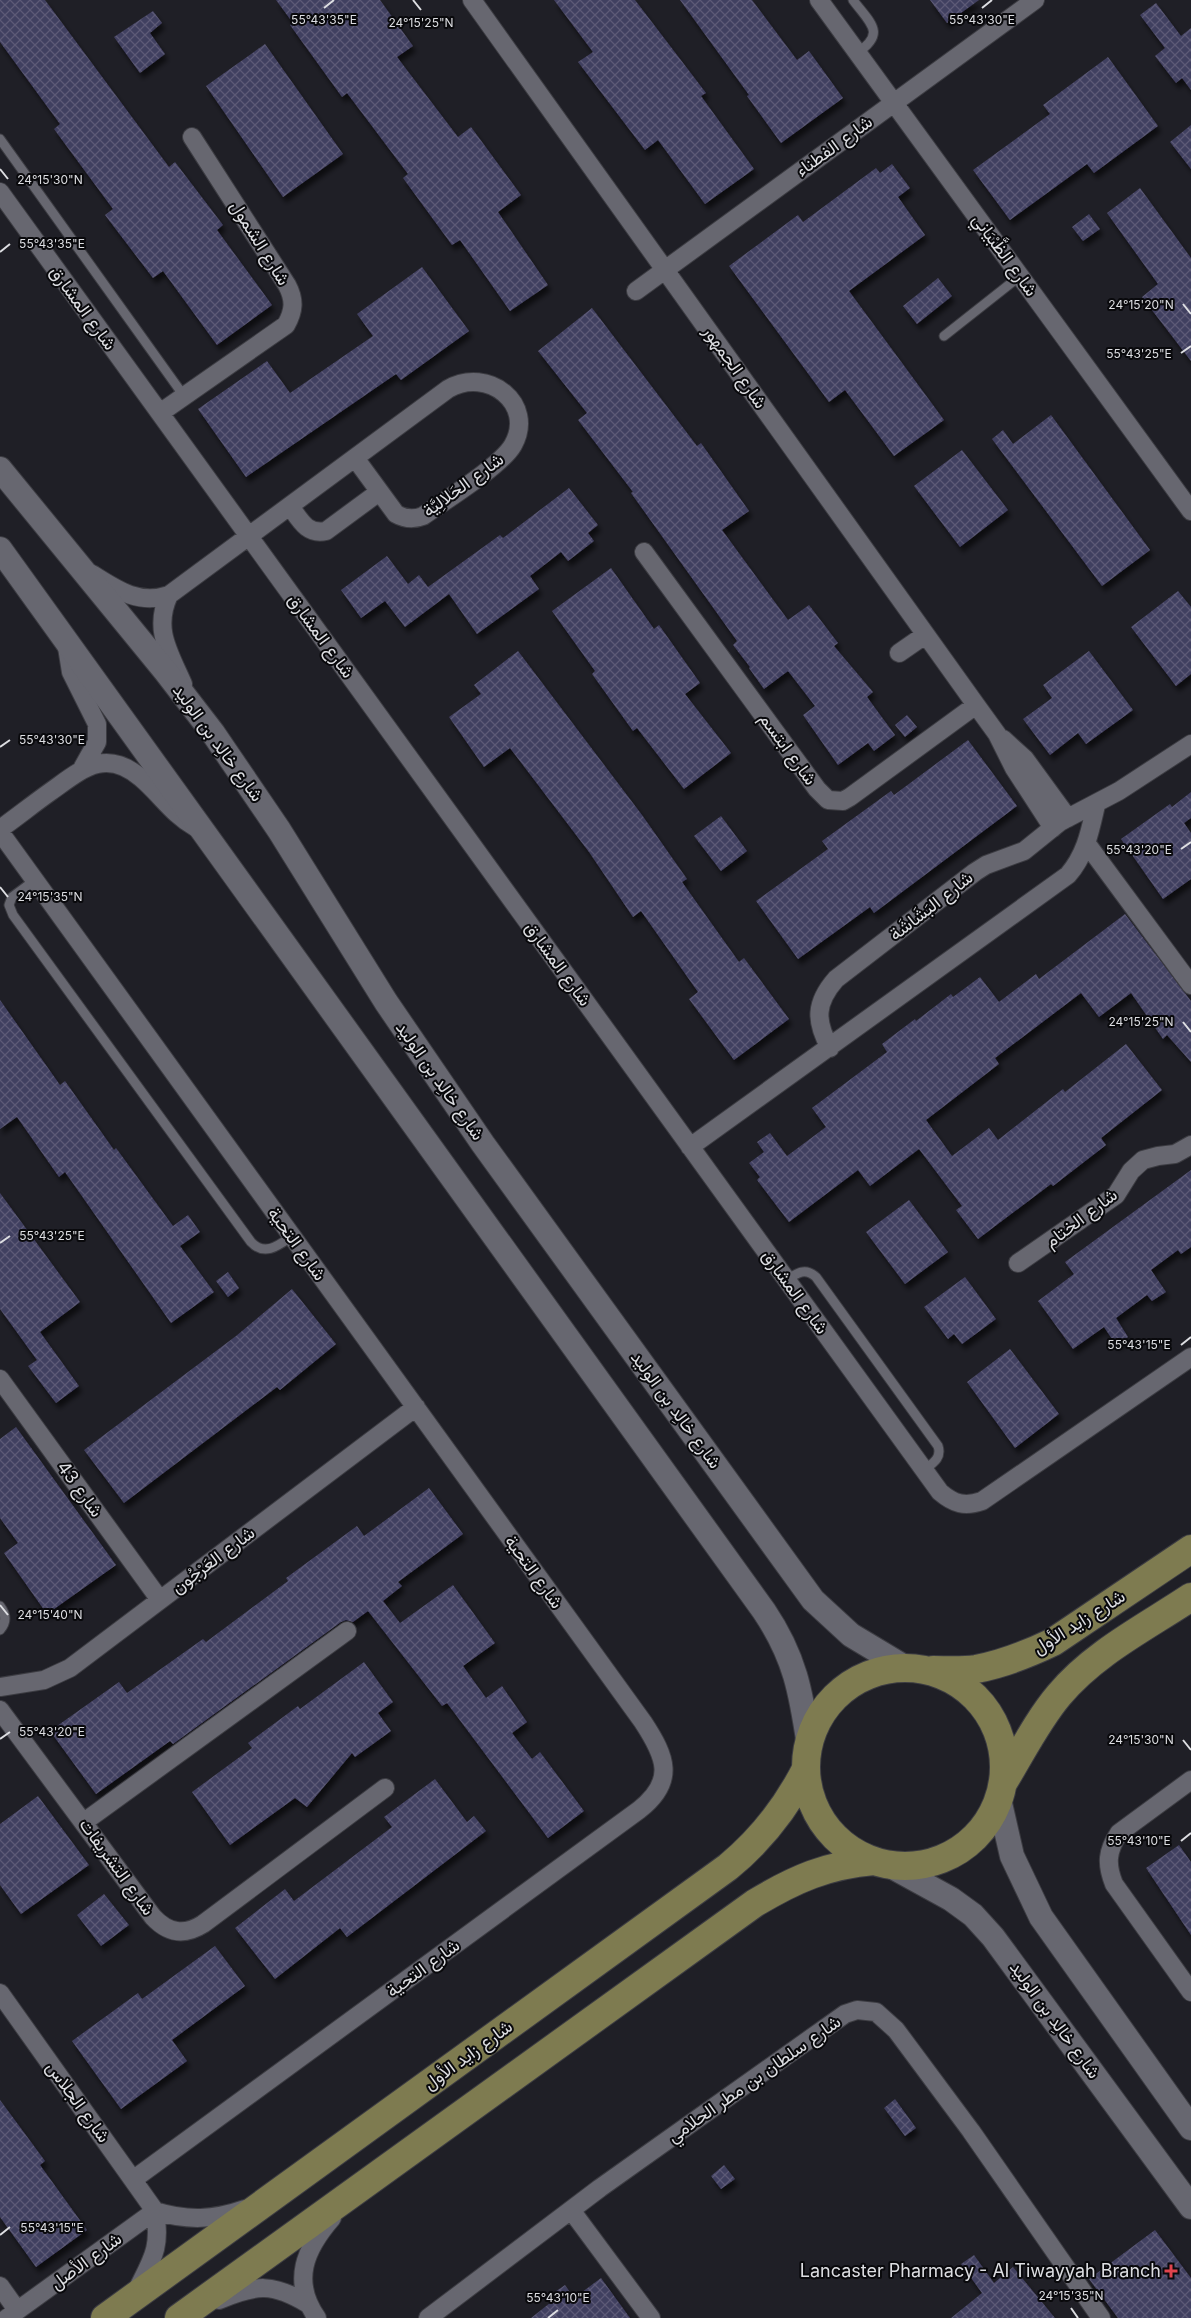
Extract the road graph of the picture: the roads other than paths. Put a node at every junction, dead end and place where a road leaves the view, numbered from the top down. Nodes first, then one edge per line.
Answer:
1 (472, 0) edge
2 (819, 0) edge
3 (854, 0) edge
4 (1033, 1) edge
5 (857, 53) junction
6 (894, 103) junction
7 (192, 137) dead end
8 (0, 139) edge
9 (0, 192) edge
10 (665, 269) junction
11 (1020, 276) junction
12 (636, 290) dead end
13 (944, 336) dead end
14 (184, 396) junction
15 (160, 413) junction
16 (355, 458) junction
17 (0, 469) edge
18 (379, 492) junction
19 (290, 506) junction
20 (1191, 511) edge
21 (249, 536) junction
22 (0, 549) edge
23 (644, 552) dead end
24 (77, 564) junction
25 (169, 595) junction
26 (925, 635) junction
27 (66, 640) junction
28 (899, 652) dead end
29 (191, 703) junction
30 (976, 705) junction
31 (1191, 744) edge
32 (83, 767) junction
33 (1096, 805) junction
34 (1060, 823) junction
35 (0, 830) edge
36 (202, 832) junction
37 (1087, 844) junction
38 (35, 880) junction
39 (1191, 985) edge
40 (830, 1048) junction
41 (1191, 1145) edge
42 (690, 1147) junction
43 (292, 1236) junction
44 (1018, 1264) dead end
45 (787, 1280) junction
46 (1191, 1357) edge
47 (0, 1379) edge
48 (416, 1407) junction
49 (924, 1470) junction
50 (1191, 1549) edge
51 (1191, 1598) edge
52 (160, 1600) junction
53 (0, 1606) edge
54 (0, 1630) edge
55 (347, 1631) dead end
56 (916, 1669) junction
57 (0, 1687) edge
58 (0, 1710) edge
59 (807, 1757) junction
60 (1191, 1780) edge
61 (385, 1788) dead end
62 (1001, 1791) junction
63 (84, 1822) junction
64 (881, 1863) junction
65 (1191, 1992) edge
66 (0, 1993) edge
67 (1191, 2128) edge
68 (134, 2179) junction
69 (353, 2193) junction
70 (264, 2203) junction
71 (1191, 2207) edge
72 (571, 2210) junction
73 (156, 2212) junction
74 (0, 2286) edge
75 (134, 2298) junction
76 (313, 2311) edge
77 (12, 2314) edge
78 (180, 2317) edge
79 (105, 2318) edge
80 (428, 2318) edge
81 (652, 2318) edge
82 (1101, 2318) edge

1 - 10 street, شارع الجمهور
2 - 5 street, شارع الظَّبْيَاني
3 - 5 lane
4 - 6 street, شارع الفطناء
5 - 6 street, شارع الظَّبْيَاني
6 - 10 street, شارع الفطناء
6 - 11 street, شارع الظَّبْيَاني
7 - 14 street, شارع الشمول
8 - 14 lane
9 - 15 street, شارع المشارق
10 - 12 street, شارع الفطناء
10 - 26 street, شارع الجمهور
11 - 13 lane
11 - 20 street, شارع الظَّبْيَاني
14 - 15 street, شارع الشمول
15 - 21 street, شارع المشارق
16 - 18 street, شارع الحَلالِيَّة
16 - 18 street, شارع الحَلالِيَّة
16 - 19 street, شارع الحَلالِيَّة
17 - 24 street, شارع خالِد بن الوليد
18 - 19 street
19 - 21 street, شارع الحَلالِيَّة
21 - 25 street, شارع الحَلالِيَّة
21 - 42 street, شارع المشارق
22 - 27 street
23 - 30 street, شارع ابتسم
24 - 25 street, شارع الحَلالِيَّة
24 - 29 street, شارع خالِد بن الوليد
25 - 29 street
26 - 28 street
26 - 30 street, شارع الجمهور
27 - 32 street
27 - 36 street
29 - 56 street, شارع خالِد بن الوليد
30 - 34 street, شارع الجمهور
31 - 33 street, شارع البَشَاشَة
32 - 35 street
32 - 36 street
33 - 34 street, شارع البَشَاشَة
33 - 37 street
34 - 40 street, شارع البَشَاشَة
35 - 38 street, شارع التحية
36 - 59 street
37 - 39 street
37 - 40 street
38 - 43 street, شارع التحية
38 - 43 lane
40 - 42 street
41 - 44 street, شارع الختام
42 - 45 street, شارع المشارق
43 - 48 street, شارع التحية
45 - 49 street, شارع المشارق
45 - 49 lane
46 - 49 street, شارع المشارق
47 - 52 street, شارع 43
48 - 52 street, شارع العَرْجُون
48 - 68 street, شارع التحية
50 - 56 main road, شارع زايد الأول
51 - 62 main road
52 - 57 street, شارع العَرْجُون
53 - 54 lane
55 - 63 street
56 - 59 main road, شارع زايد الأول
56 - 62 main road
58 - 63 street, شارع التشريفات
59 - 64 main road
59 - 70 main road, شارع زايد الأول
60 - 65 street
61 - 63 street, شارع التشريفات
62 - 64 main road
62 - 67 street
64 - 69 main road
64 - 71 street, شارع خالِد بن الوليد
66 - 68 street, شارع الجلاس
68 - 73 street, شارع الجلاس
69 - 76 street
69 - 78 main road
70 - 73 street
70 - 75 main road, شارع زايد الأول
72 - 80 street, شارع سلطان بن مطر الحلامي
72 - 81 street
72 - 82 street, شارع سلطان بن مطر الحلامي
73 - 75 street
73 - 77 street, شارع الأصل
74 - 77 street, شارع الأصل
75 - 79 main road, شارع زايد الأول
76 - 78 street

